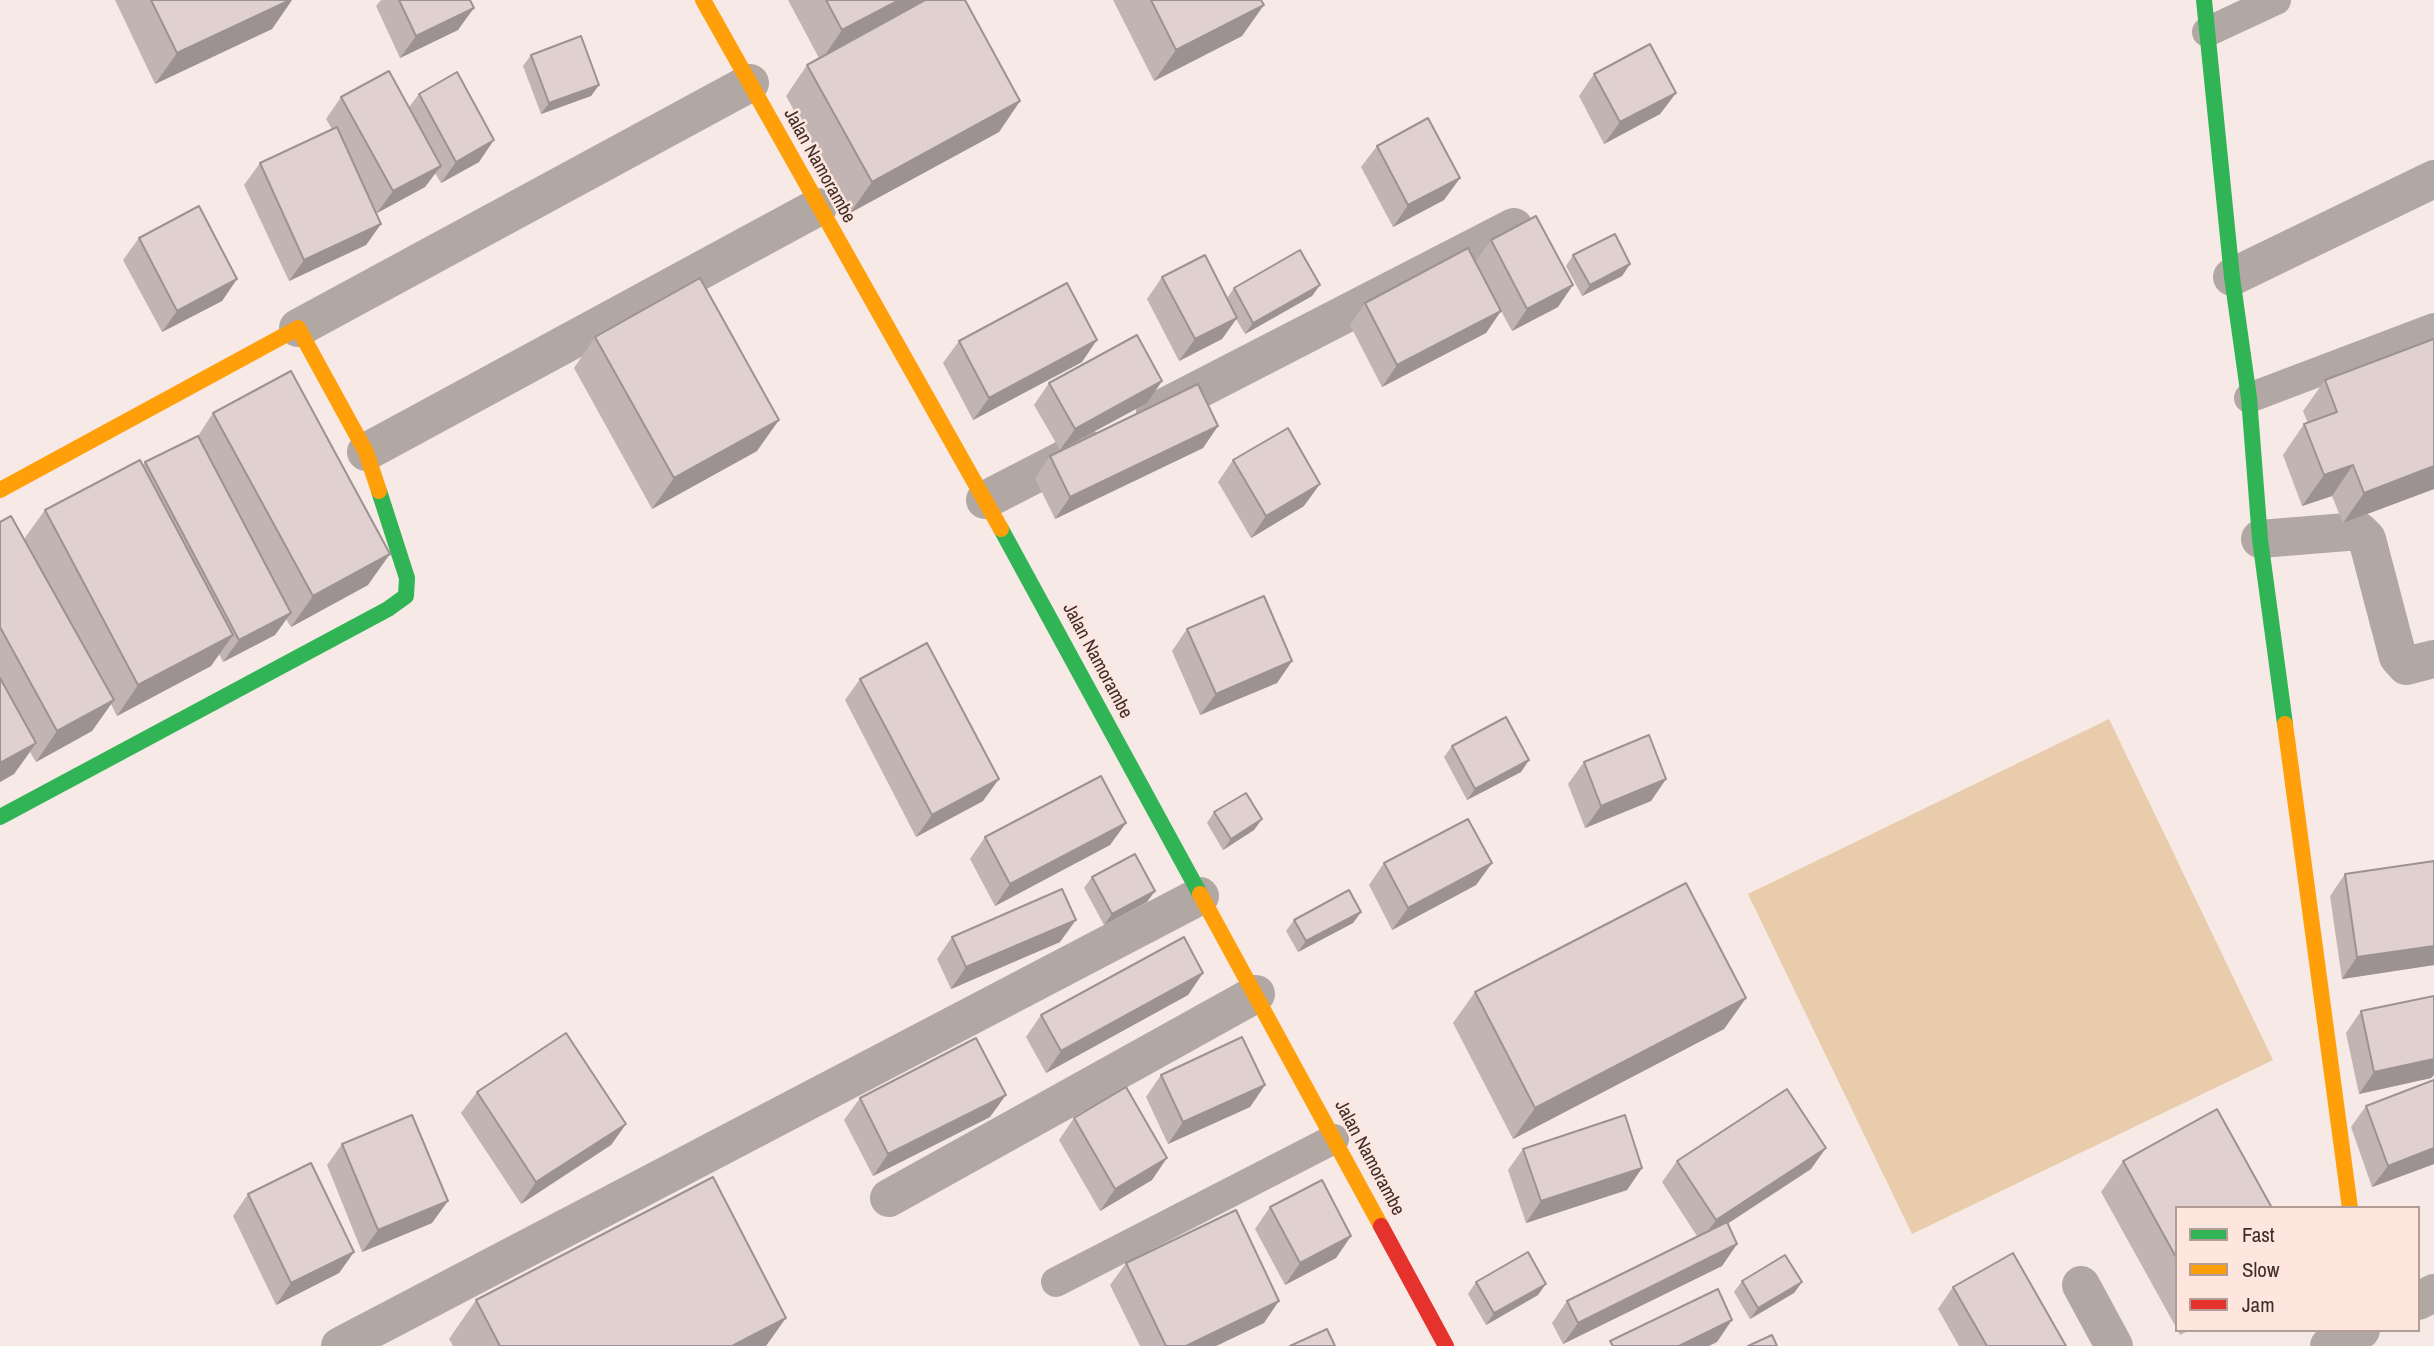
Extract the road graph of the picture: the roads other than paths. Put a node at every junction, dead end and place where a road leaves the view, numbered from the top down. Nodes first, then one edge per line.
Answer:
1 (2204, 0) edge
2 (2276, 0) edge
3 (714, 4) edge
4 (2207, 32) junction
5 (750, 83) junction
6 (2434, 179) edge
7 (818, 207) junction
8 (1514, 227) edge
9 (2232, 277) junction
10 (298, 328) junction
11 (2434, 328) edge
12 (2249, 398) junction
13 (366, 452) junction
14 (0, 490) edge
15 (985, 500) junction
16 (2260, 539) junction
17 (2434, 659) edge
18 (0, 817) edge
19 (1200, 896) junction
20 (1256, 994) junction
21 (1334, 1139) junction
22 (889, 1198) dead end
23 (2350, 1206) edge
24 (1056, 1282) dead end
25 (2081, 1285) dead end
26 (2357, 1332) edge
27 (340, 1346) edge
28 (1446, 1346) edge
29 (2114, 1346) edge
30 (2329, 1346) edge

1 - 4 street
2 - 4 lane
3 - 5 street, Jalan Namorambe
4 - 9 street
5 - 7 street, Jalan Namorambe
5 - 10 street
6 - 9 street
7 - 13 street
7 - 15 street, Jalan Namorambe
8 - 15 street
9 - 12 street
10 - 13 street
10 - 14 street
11 - 12 lane
12 - 16 street
13 - 18 street
15 - 19 street, Jalan Namorambe
16 - 17 street
16 - 23 street
19 - 20 street, Jalan Namorambe
19 - 27 street
20 - 21 street, Jalan Namorambe
20 - 22 street
21 - 24 lane
21 - 28 street, Jalan Namorambe
25 - 29 street
26 - 30 street

